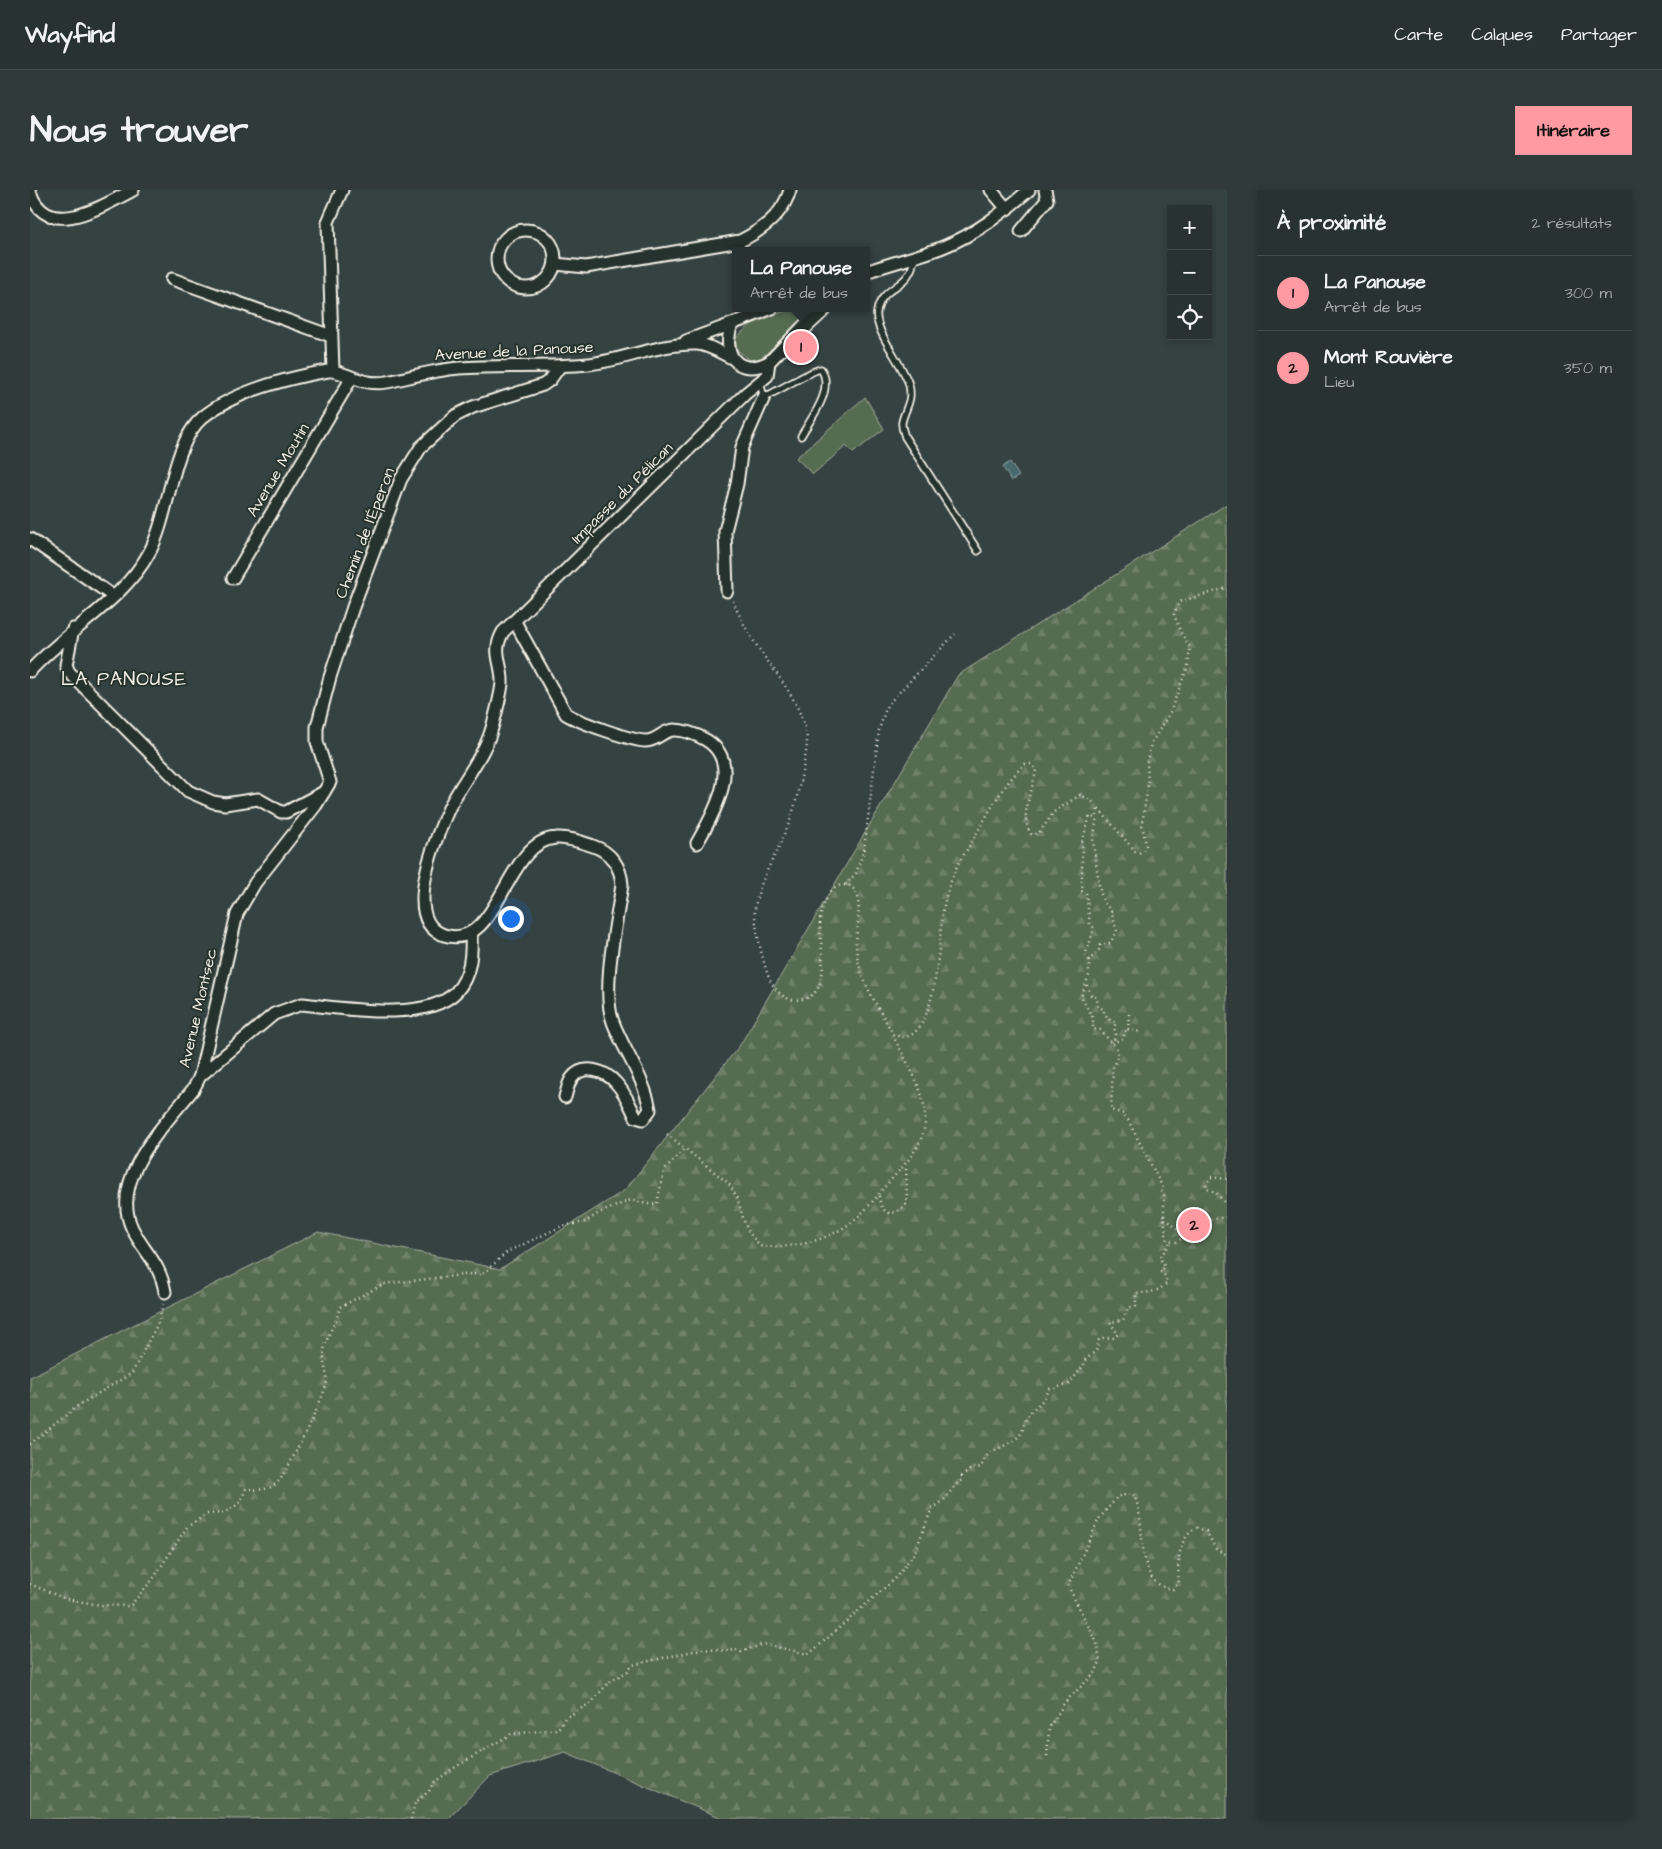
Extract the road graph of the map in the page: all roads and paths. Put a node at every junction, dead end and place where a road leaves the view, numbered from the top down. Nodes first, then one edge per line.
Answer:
1 (133, 190) edge
2 (342, 190) edge
3 (790, 190) edge
4 (991, 190) edge
5 (1029, 190) edge
6 (1045, 190) edge
7 (30, 192) edge
8 (1007, 209) junction
9 (1021, 231) dead end
10 (742, 246) edge
11 (732, 247) edge
12 (914, 257) junction
13 (555, 264) junction
14 (870, 272) edge
15 (172, 279) dead end
16 (761, 312) edge
17 (814, 312) edge
18 (827, 312) edge
19 (732, 324) junction
20 (331, 336) junction
21 (675, 346) junction
22 (732, 358) junction
23 (770, 360) junction
24 (560, 366) junction
25 (750, 367) junction
26 (332, 370) junction
27 (351, 378) junction
28 (756, 385) junction
29 (764, 397) junction
30 (801, 436) dead end
31 (30, 539) edge
32 (978, 551) dead end
33 (233, 578) dead end
34 (1227, 588) edge
35 (727, 591) joint
36 (113, 596) junction
37 (515, 622) junction
38 (73, 629) junction
39 (956, 634) dead end
40 (30, 670) edge
41 (325, 791) junction
42 (1098, 809) junction
43 (1098, 818) junction
44 (697, 843) dead end
45 (846, 885) junction
46 (471, 933) junction
47 (1089, 960) junction
48 (1087, 985) junction
49 (1129, 1014) dead end
50 (1128, 1030) junction
51 (1142, 1030) dead end
52 (893, 1034) junction
53 (1112, 1043) junction
54 (200, 1076) junction
55 (565, 1097) dead end
56 (667, 1134) dead end
57 (685, 1148) junction
58 (906, 1166) junction
59 (1227, 1179) edge
60 (879, 1194) junction
61 (1227, 1205) edge
62 (1227, 1217) edge
63 (1164, 1219) junction
64 (1190, 1232) junction
65 (1171, 1241) junction
66 (165, 1292) joint
67 (30, 1444) edge
68 (1227, 1555) edge
69 (30, 1584) edge
70 (1047, 1756) dead end
71 (411, 1819) edge

1 - 7 street
2 - 20 street
3 - 10 street
4 - 8 street
5 - 8 street
6 - 9 street
8 - 12 street
11 - 13 street
12 - 14 street
12 - 32 lane
13 - 13 street
15 - 20 street
16 - 19 street
17 - 23 street
18 - 23 lane
19 - 21 street
19 - 22 street
20 - 26 street
21 - 22 street, Avenue de la Panouse
21 - 24 street, Avenue de la Panouse
22 - 25 street, Avenue de la Panouse
23 - 25 street
23 - 28 street, Impasse du Pélican
24 - 27 street, Avenue de la Panouse
24 - 41 street, Chemin de l'Éperon
25 - 28 street
26 - 27 street, Avenue de la Panouse
26 - 36 street
27 - 33 street, Avenue Moutin
28 - 29 lane
28 - 37 street, Impasse du Pélican
29 - 30 lane
29 - 35 street
31 - 36 street
34 - 42 path
35 - 45 path
36 - 38 street
37 - 44 street
37 - 46 street, Impasse du Pélican
38 - 40 street
38 - 41 street
39 - 45 path
41 - 54 street, Avenue Montsec
42 - 43 path
42 - 52 path
43 - 47 path
43 - 47 path
45 - 52 path
46 - 54 street
46 - 55 street
47 - 48 path
48 - 53 path
48 - 53 path
49 - 50 path
50 - 51 path
50 - 53 path
52 - 58 path
53 - 63 path
54 - 66 street, Avenue Montsec
56 - 57 path
57 - 60 path
57 - 69 path
58 - 60 path
58 - 60 path
59 - 61 path
62 - 64 path
63 - 64 path
63 - 65 path
64 - 65 path
65 - 71 path
66 - 67 path
68 - 70 path

